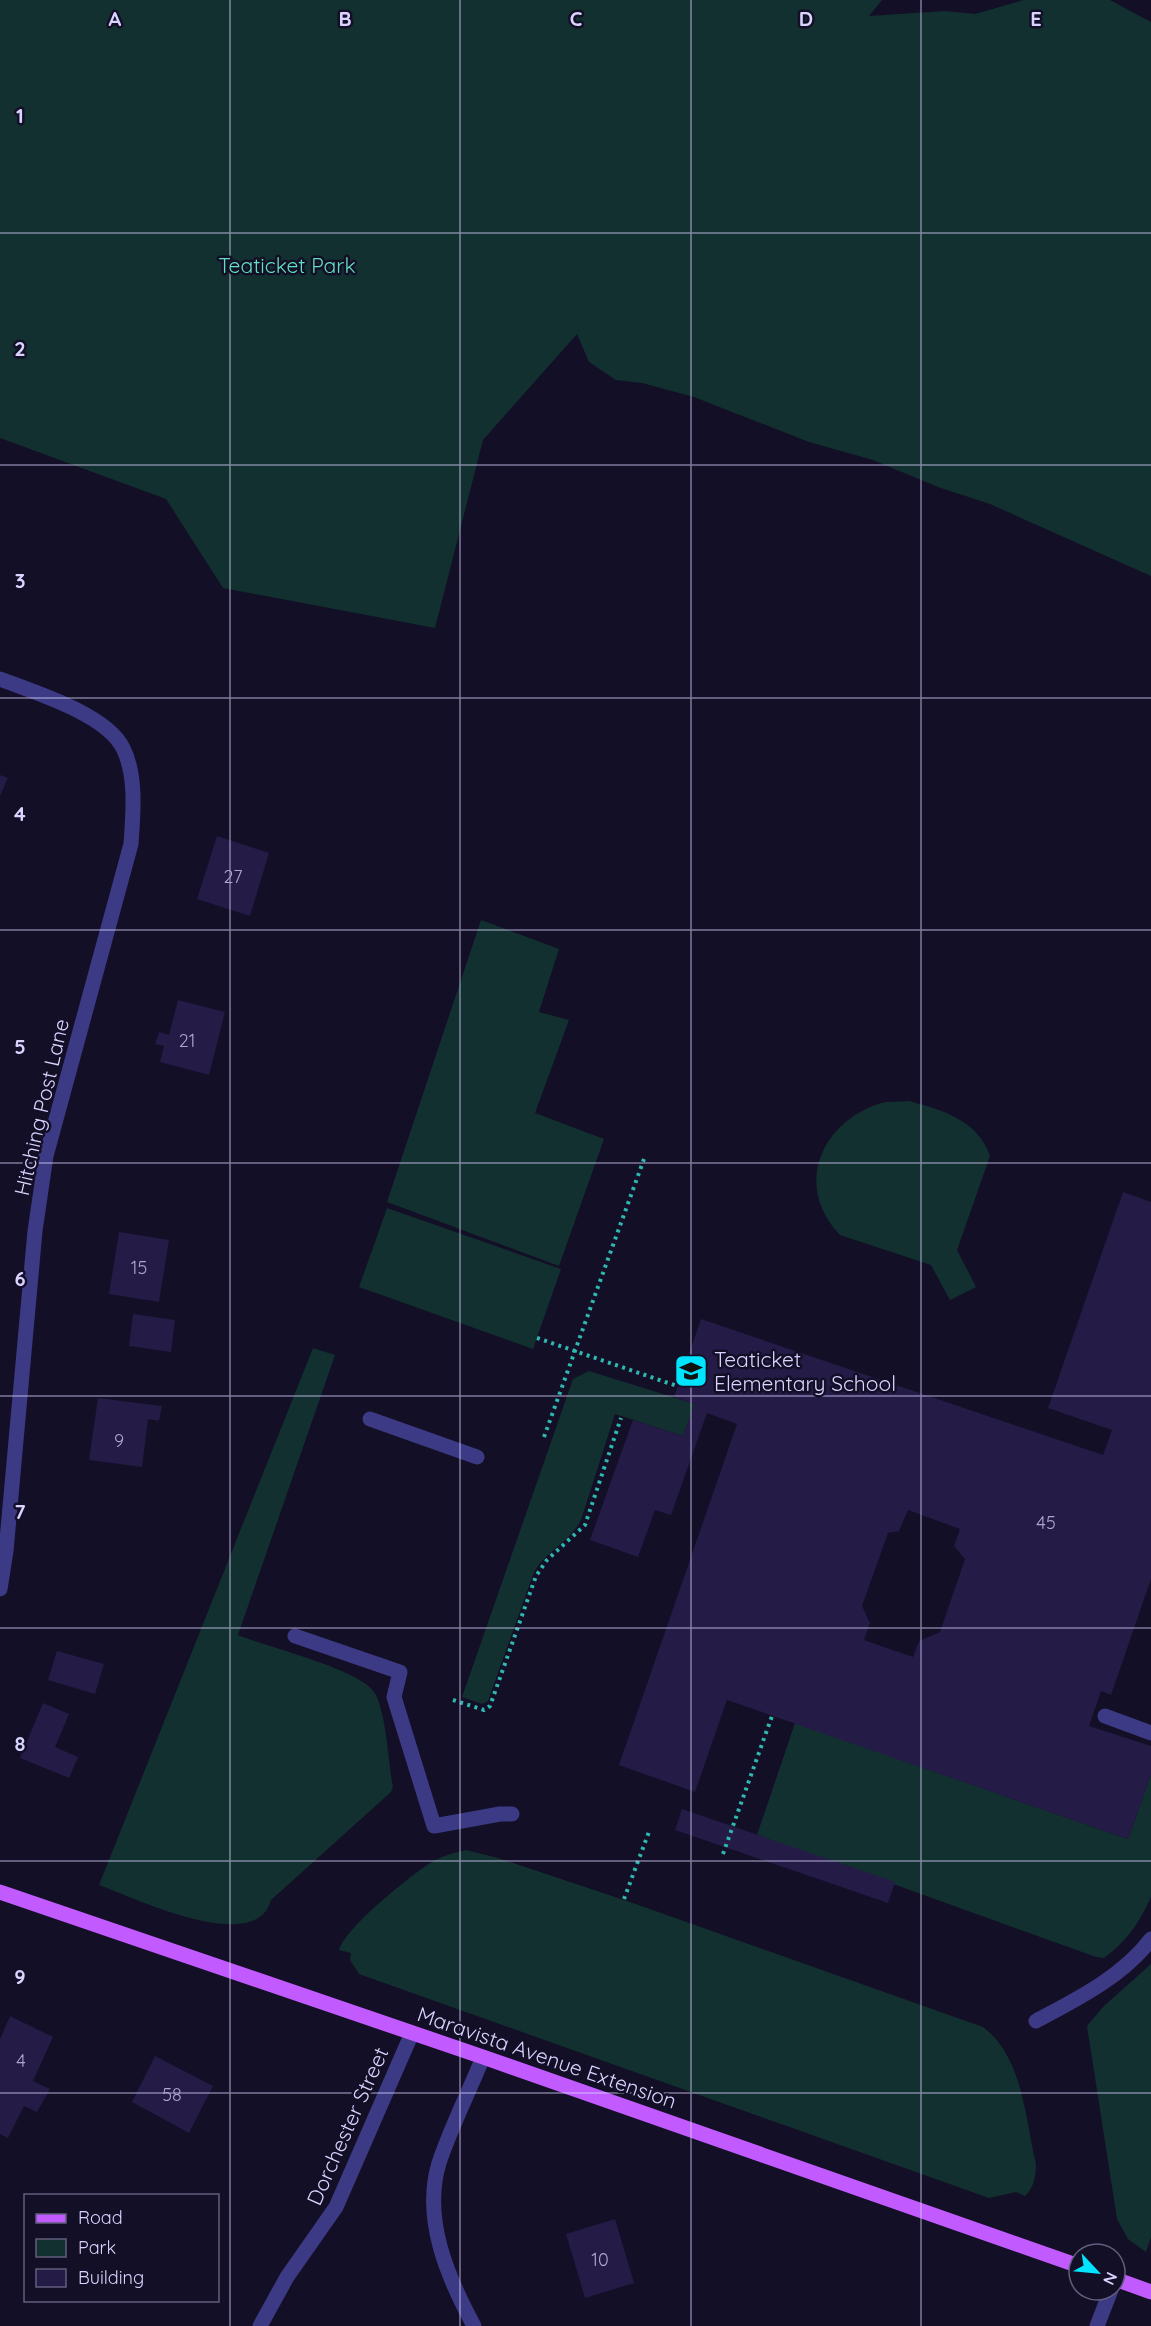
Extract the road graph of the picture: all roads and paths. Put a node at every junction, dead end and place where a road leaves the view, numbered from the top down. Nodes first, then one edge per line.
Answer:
1 (0, 679) edge
2 (644, 1159) dead end
3 (537, 1338) dead end
4 (575, 1351) junction
5 (677, 1386) dead end
6 (621, 1418) dead end
7 (370, 1419) dead end
8 (544, 1437) dead end
9 (477, 1457) dead end
10 (0, 1589) edge
11 (296, 1636) dead end
12 (453, 1700) dead end
13 (772, 1716) dead end
14 (1105, 1716) dead end
15 (1151, 1733) edge
16 (512, 1815) dead end
17 (650, 1829) dead end
18 (723, 1854) dead end
19 (0, 1892) edge
20 (624, 1899) dead end
21 (1151, 1939) edge
22 (1036, 2021) dead end
23 (412, 2032) junction
24 (483, 2057) junction
25 (1067, 2262) edge
26 (1127, 2283) edge
27 (1151, 2292) edge
28 (1106, 2302) edge
29 (260, 2326) edge
30 (474, 2326) edge
31 (1097, 2326) edge

1 - 10 street, Hitching Post Lane
2 - 4 path
3 - 4 path
4 - 5 path
4 - 8 path
6 - 12 path
7 - 9 street
11 - 16 street
13 - 18 path
14 - 15 street
17 - 20 path
19 - 23 main road, Maravista Avenue Extension
21 - 22 street
23 - 24 main road, Maravista Avenue Extension
23 - 29 street, Dorchester Street
24 - 25 main road, Maravista Avenue Extension
24 - 30 street
26 - 27 main road
28 - 31 street

